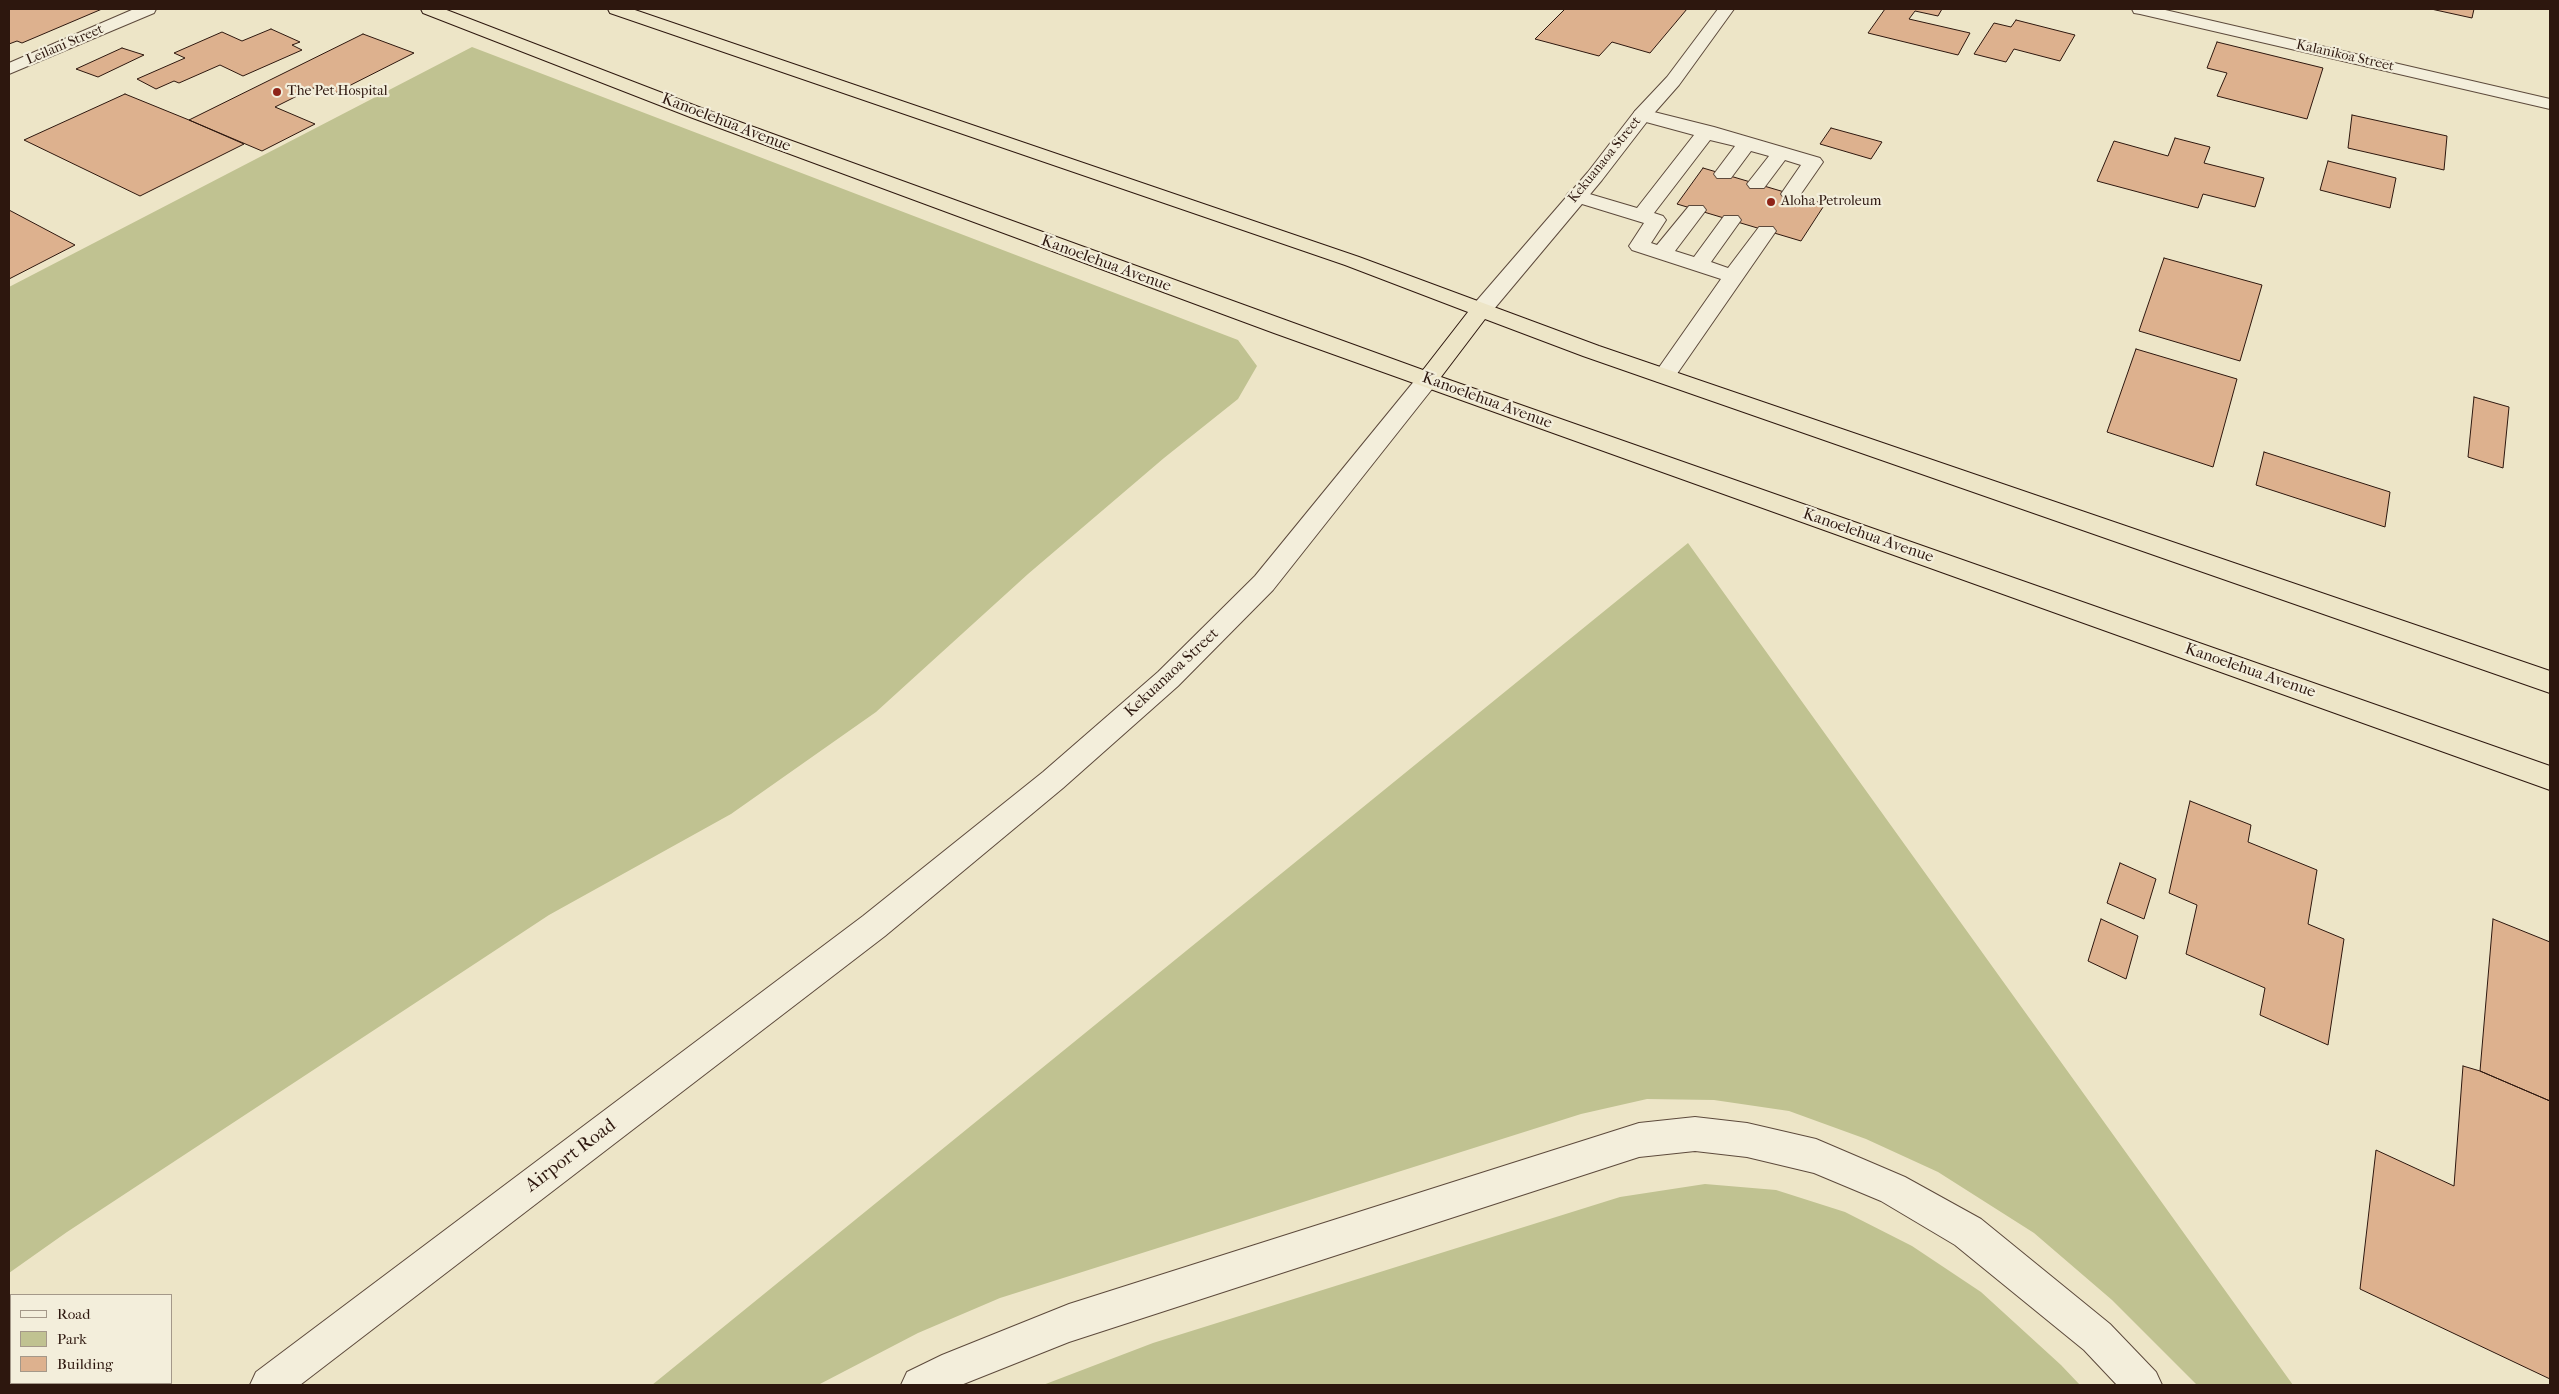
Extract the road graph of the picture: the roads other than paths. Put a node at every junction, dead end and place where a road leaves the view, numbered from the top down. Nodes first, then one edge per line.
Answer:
1 (148, 9) edge
2 (429, 9) edge
3 (616, 9) edge
4 (1726, 9) edge
5 (2140, 9) edge
6 (9, 69) edge
7 (2550, 104) edge
8 (1642, 115) junction
9 (1707, 131) junction
10 (1747, 143) junction
11 (1781, 153) junction
12 (1724, 174) dead end
13 (1757, 184) dead end
14 (1791, 194) dead end
15 (1576, 196) junction
16 (1696, 210) dead end
17 (1642, 216) junction
18 (1731, 220) dead end
19 (1766, 231) dead end
20 (1662, 253) junction
21 (1699, 266) junction
22 (1733, 276) junction
23 (1482, 310) junction
24 (1664, 376) junction
25 (1428, 379) junction
26 (2550, 682) edge
27 (2550, 778) edge
28 (874, 926) joint
29 (269, 1385) edge
30 (920, 1385) edge
31 (2143, 1385) edge

1 - 6 street, Leilani Street
2 - 25 highway, Kanoelehua Avenue
3 - 23 highway
4 - 8 street, Kekuanaoa Street
5 - 7 street, Kalanikoa Street
8 - 9 street
8 - 15 street, Kekuanaoa Street
9 - 10 street
9 - 17 street
10 - 11 street
10 - 12 street
11 - 13 street
11 - 14 street
15 - 17 street
15 - 23 street, Kekuanaoa Street
16 - 20 street
17 - 20 street
18 - 21 street
19 - 22 street
20 - 21 street
21 - 22 street
22 - 24 street
23 - 24 highway
23 - 25 highway
24 - 26 highway
25 - 27 highway, Kanoelehua Avenue
25 - 28 street, Kekuanaoa Street
28 - 29 street, Airport Road
30 - 31 street

